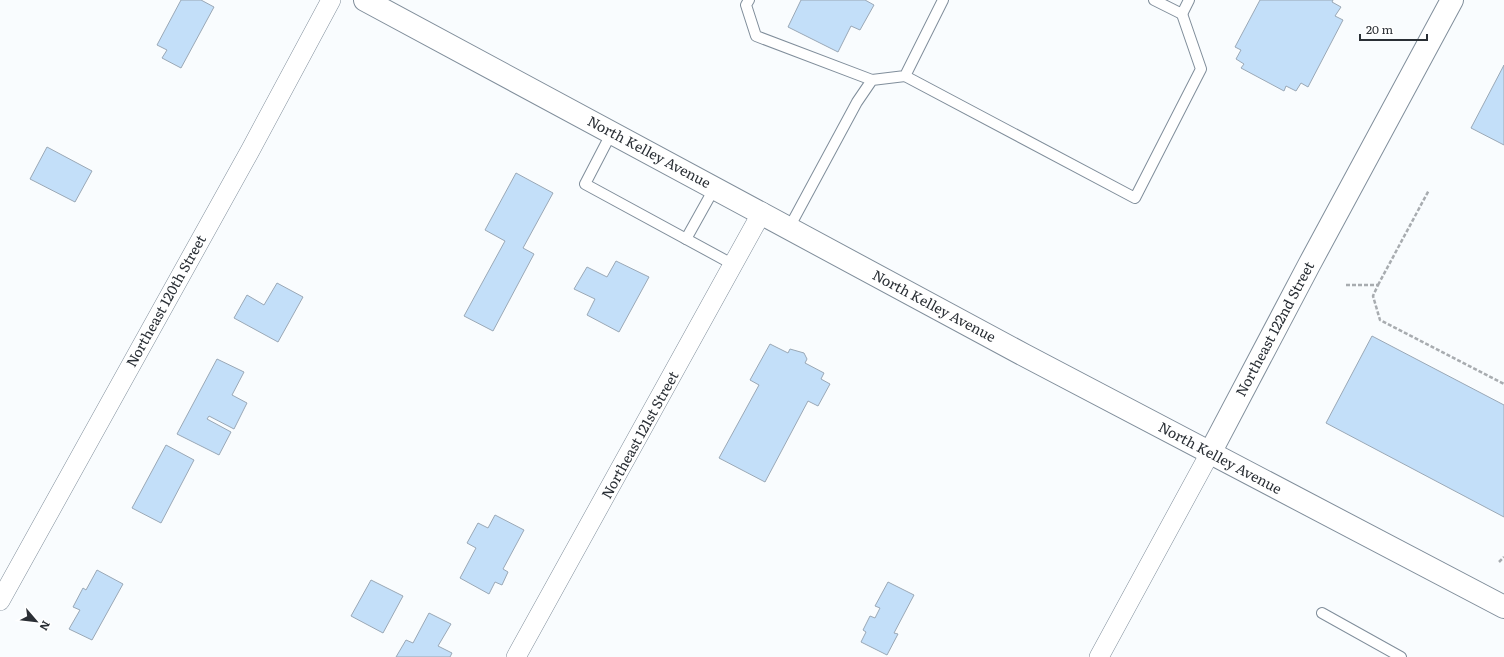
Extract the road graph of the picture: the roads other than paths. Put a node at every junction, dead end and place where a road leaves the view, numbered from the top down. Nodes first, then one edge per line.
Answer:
1 (331, 0) edge
2 (365, 0) edge
3 (749, 0) edge
4 (943, 0) edge
5 (1154, 0) edge
6 (1189, 0) edge
7 (1452, 0) edge
8 (1182, 14) junction
9 (905, 76) junction
10 (872, 80) junction
11 (612, 132) junction
12 (715, 187) junction
13 (762, 212) junction
14 (789, 228) junction
15 (686, 239) junction
16 (734, 265) junction
17 (1210, 453) junction
18 (0, 601) edge
19 (1504, 607) edge
20 (1322, 613) dead end
21 (516, 657) edge
22 (1099, 657) edge
23 (1402, 657) edge

1 - 18 street, Northeast 120th Street
2 - 11 main road, North Kelley Avenue
3 - 10 lane
4 - 9 lane
5 - 8 lane
6 - 8 lane
7 - 17 main road, Northeast 122nd Street
8 - 9 lane
9 - 10 lane
10 - 14 lane
11 - 12 main road, North Kelley Avenue
11 - 15 lane
12 - 13 main road, North Kelley Avenue
12 - 15 lane
13 - 14 main road, North Kelley Avenue
13 - 16 street, Northeast 121st Street
14 - 17 main road, North Kelley Avenue
15 - 16 lane
16 - 21 street, Northeast 121st Street
17 - 19 main road, North Kelley Avenue
17 - 22 street, Northeast 122nd Street
20 - 23 lane

